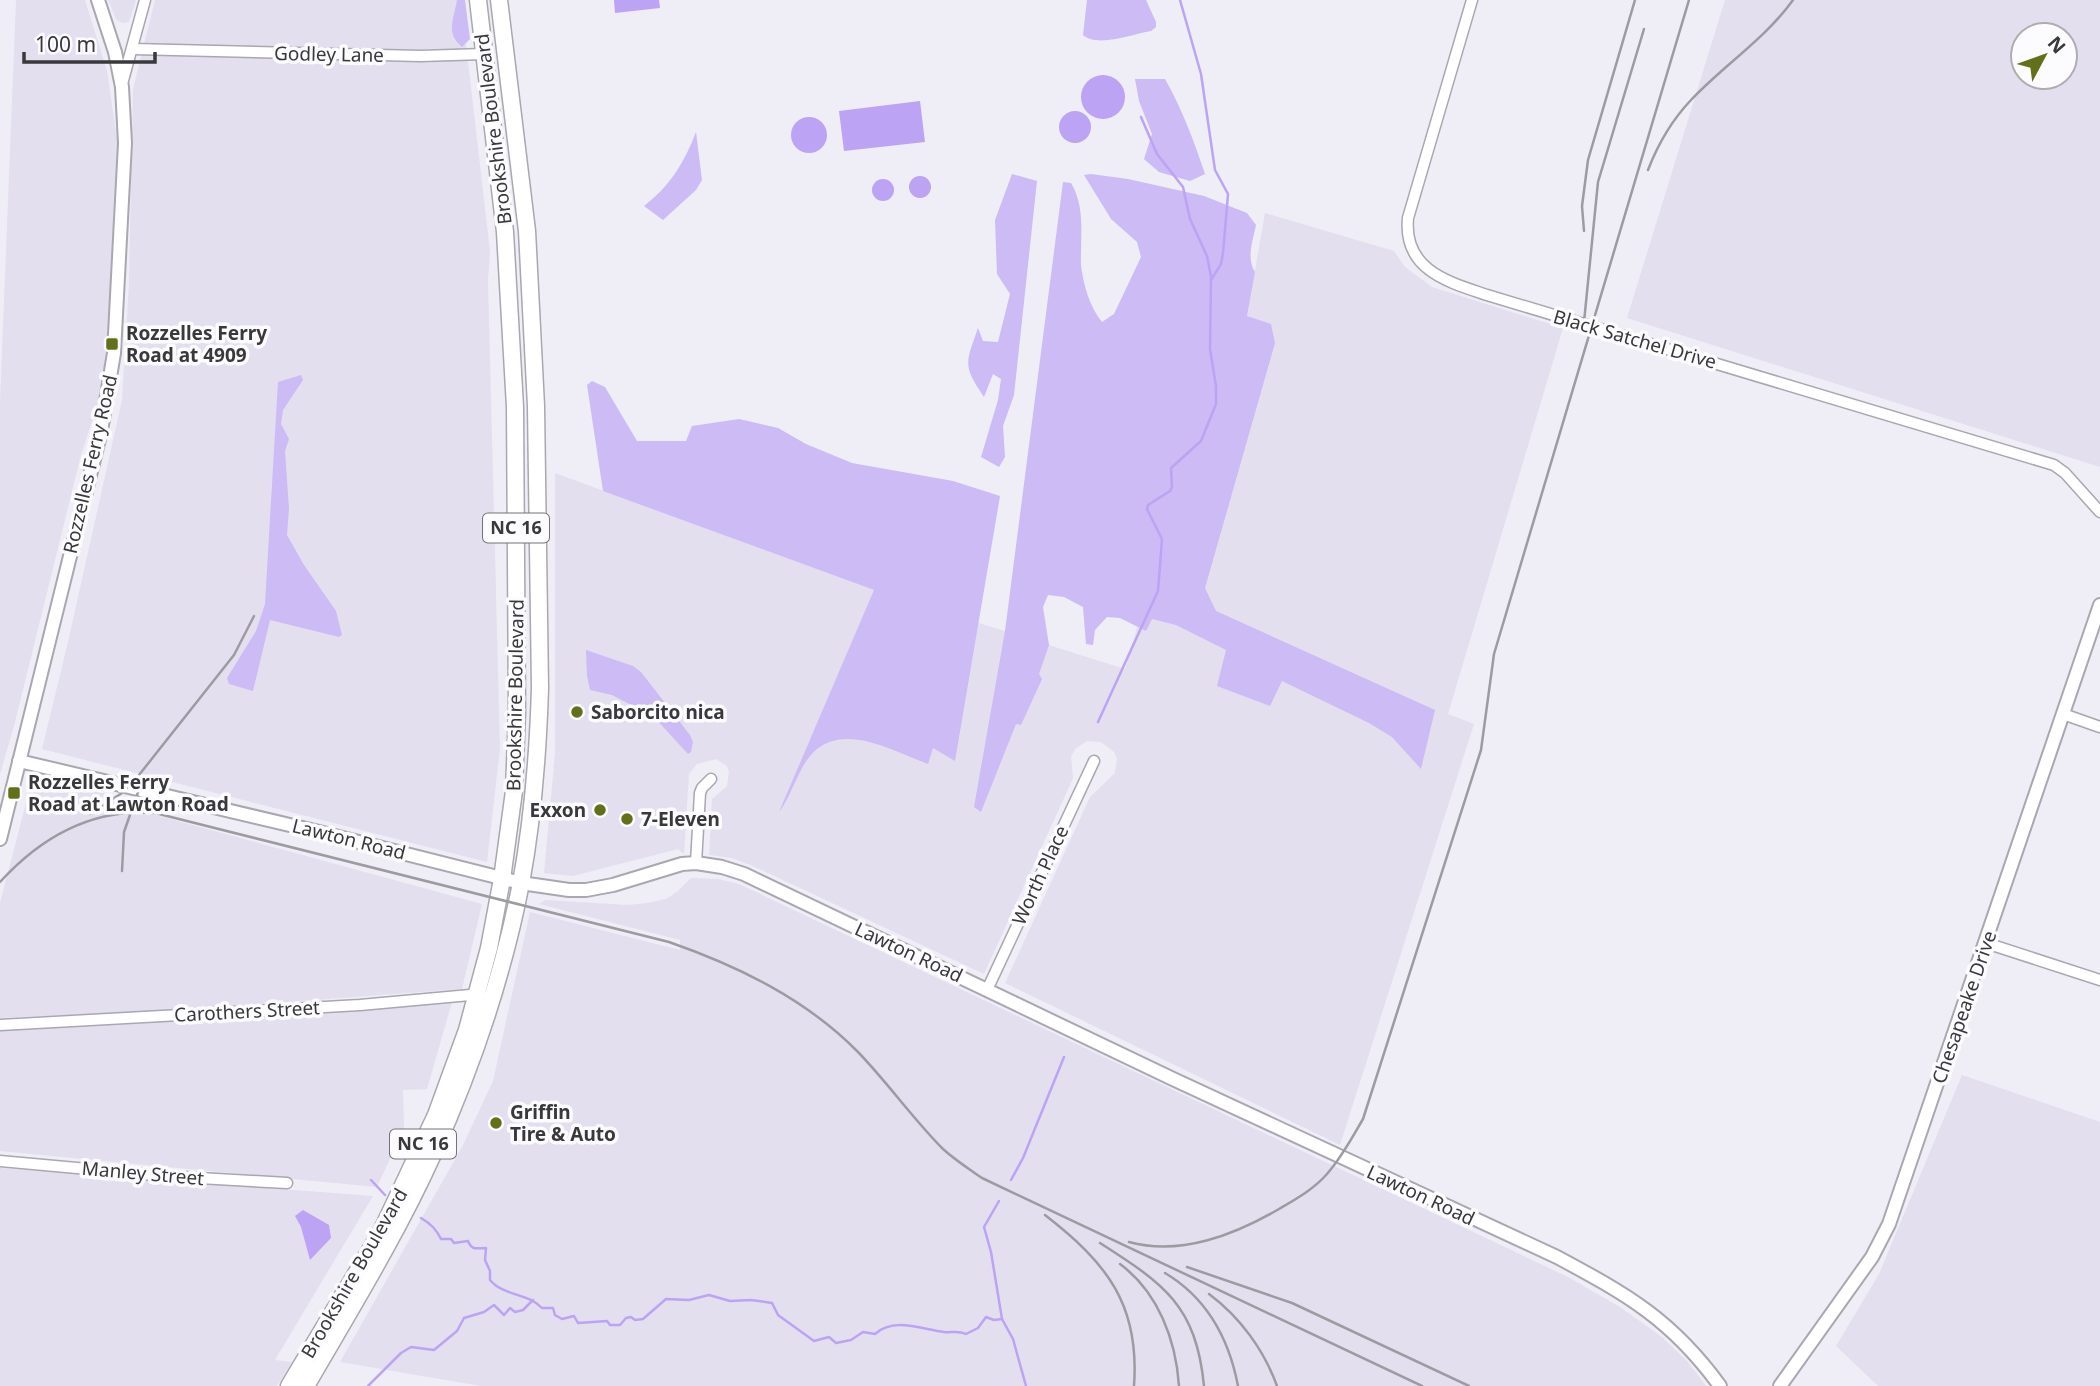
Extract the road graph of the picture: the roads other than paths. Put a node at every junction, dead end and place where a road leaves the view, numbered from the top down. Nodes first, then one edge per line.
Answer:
1 (98, 0) edge
2 (145, 0) edge
3 (478, 0) edge
4 (499, 0) edge
5 (1472, 0) edge
6 (133, 49) junction
7 (484, 54) junction
8 (122, 87) junction
9 (527, 231) junction
10 (505, 232) junction
11 (2100, 512) edge
12 (2100, 605) edge
13 (2063, 714) junction
14 (2100, 727) edge
15 (19, 761) junction
16 (1094, 761) dead end
17 (710, 779) dead end
18 (0, 839) edge
19 (696, 863) junction
20 (502, 879) junction
21 (521, 883) junction
22 (1986, 943) junction
23 (2100, 980) edge
24 (987, 990) junction
25 (485, 994) junction
26 (0, 1025) edge
27 (0, 1161) edge
28 (287, 1183) dead end
29 (289, 1386) edge
30 (306, 1386) edge
31 (1720, 1386) edge
32 (1780, 1386) edge

1 - 8 street, Rozzelles Ferry Road
2 - 6 street
3 - 7 highway, Brookshire Boulevard / NC 16
4 - 9 highway, Brookshire Boulevard / NC 16
5 - 11 street, Black Satchel Drive
6 - 7 street, Godley Lane
6 - 8 street
7 - 10 highway, Brookshire Boulevard / NC 16
8 - 15 street, Rozzelles Ferry Road
9 - 10 highway
9 - 21 highway, Brookshire Boulevard / NC 16
10 - 20 highway, Brookshire Boulevard / NC 16
12 - 13 street, Chesapeake Drive
13 - 14 street
13 - 22 street, Chesapeake Drive
15 - 18 street, Rozzelles Ferry Road
15 - 20 street, Lawton Road
16 - 24 street, Worth Place
17 - 19 street
19 - 21 street, Lawton Road
19 - 24 street, Lawton Road
20 - 21 street, Lawton Road
20 - 25 highway, Brookshire Boulevard / NC 16
21 - 25 highway, Brookshire Boulevard / NC 16
22 - 23 street
22 - 32 street, Chesapeake Drive
24 - 31 street, Lawton Road
25 - 26 street, Carothers Street
25 - 29 highway, Brookshire Boulevard / NC 16
25 - 30 highway, Brookshire Boulevard / NC 16
27 - 28 street, Manley Street

